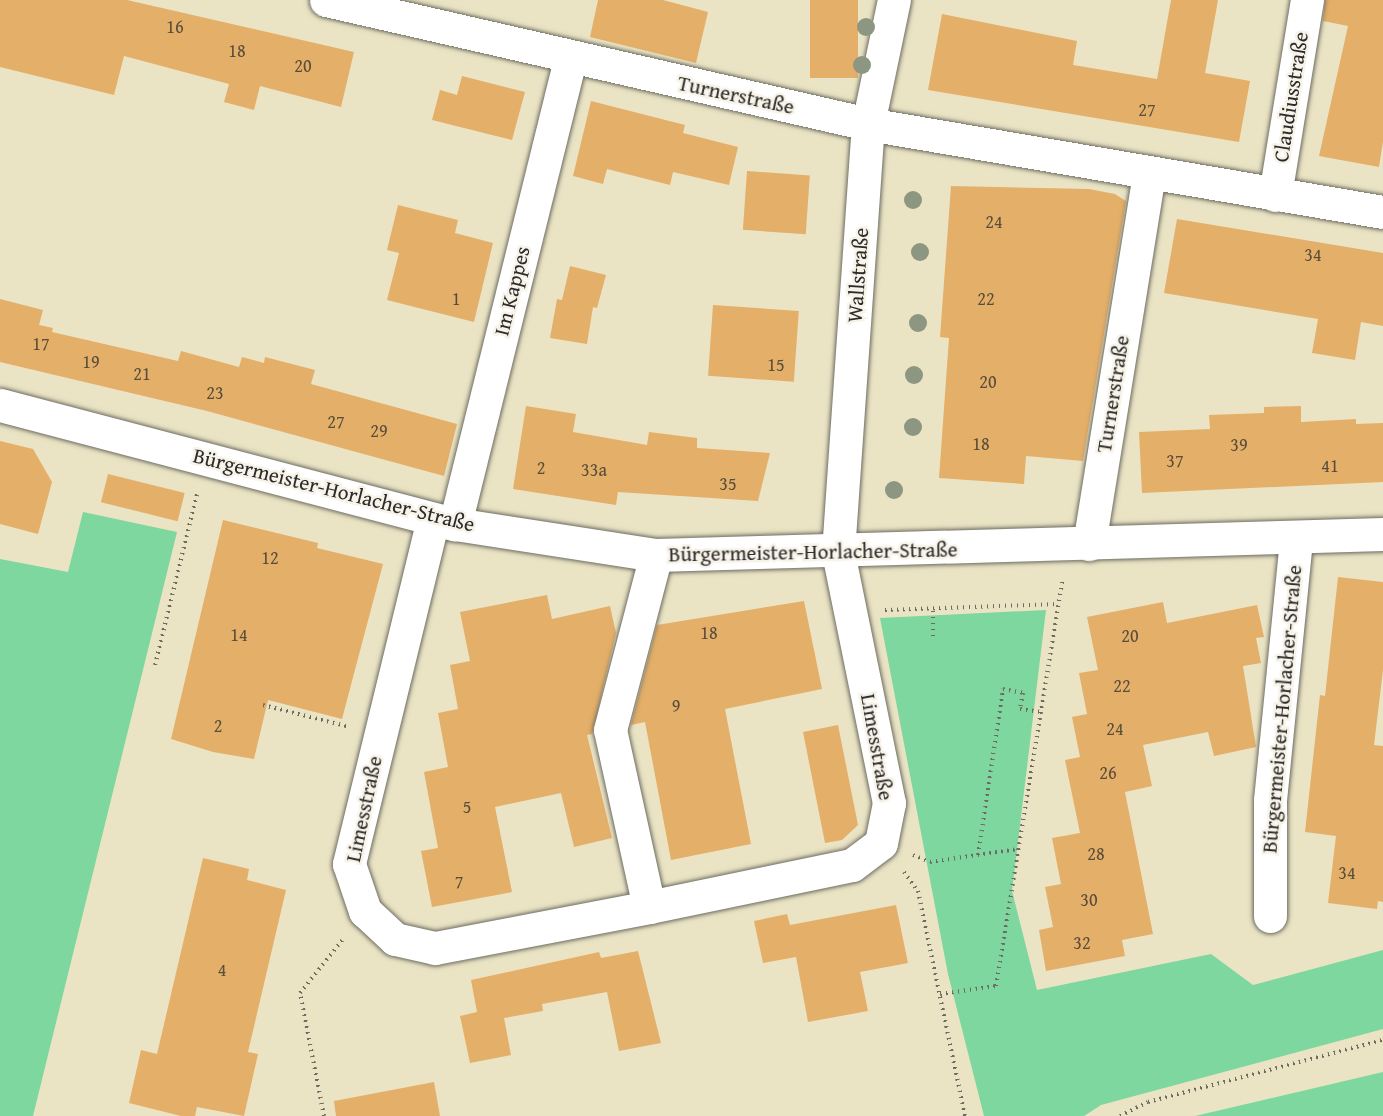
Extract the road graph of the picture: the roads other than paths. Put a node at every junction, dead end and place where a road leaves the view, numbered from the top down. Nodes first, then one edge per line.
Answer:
1 (326, 0) edge
2 (894, 0) edge
3 (1307, 0) edge
4 (570, 59) junction
5 (868, 124) junction
6 (1149, 173) junction
7 (1275, 195) junction
8 (1383, 212) edge
9 (0, 405) edge
10 (444, 521) junction
11 (1383, 534) edge
12 (1296, 538) junction
13 (1079, 545) junction
14 (838, 552) junction
15 (656, 555) junction
16 (649, 907) junction
17 (1270, 916) dead end

1 - 4 street, Turnerstraße
2 - 5 street, Wallstraße
3 - 7 street, Claudiusstraße
4 - 5 street, Turnerstraße
4 - 10 street, Im Kappes
5 - 6 street, Turnerstraße
5 - 14 street, Wallstraße
6 - 7 street, Turnerstraße
6 - 13 street, Turnerstraße
7 - 8 street, Turnerstraße
9 - 10 street, Bürgermeister-Horlacher-Straße
10 - 15 street, Bürgermeister-Horlacher-Straße
10 - 16 street, Limesstraße
11 - 12 street, Bürgermeister-Horlacher-Straße
12 - 13 street, Bürgermeister-Horlacher-Straße
12 - 17 street, Bürgermeister-Horlacher-Straße
13 - 14 street, Bürgermeister-Horlacher-Straße
14 - 15 street, Bürgermeister-Horlacher-Straße
14 - 16 street, Limesstraße
15 - 16 street

